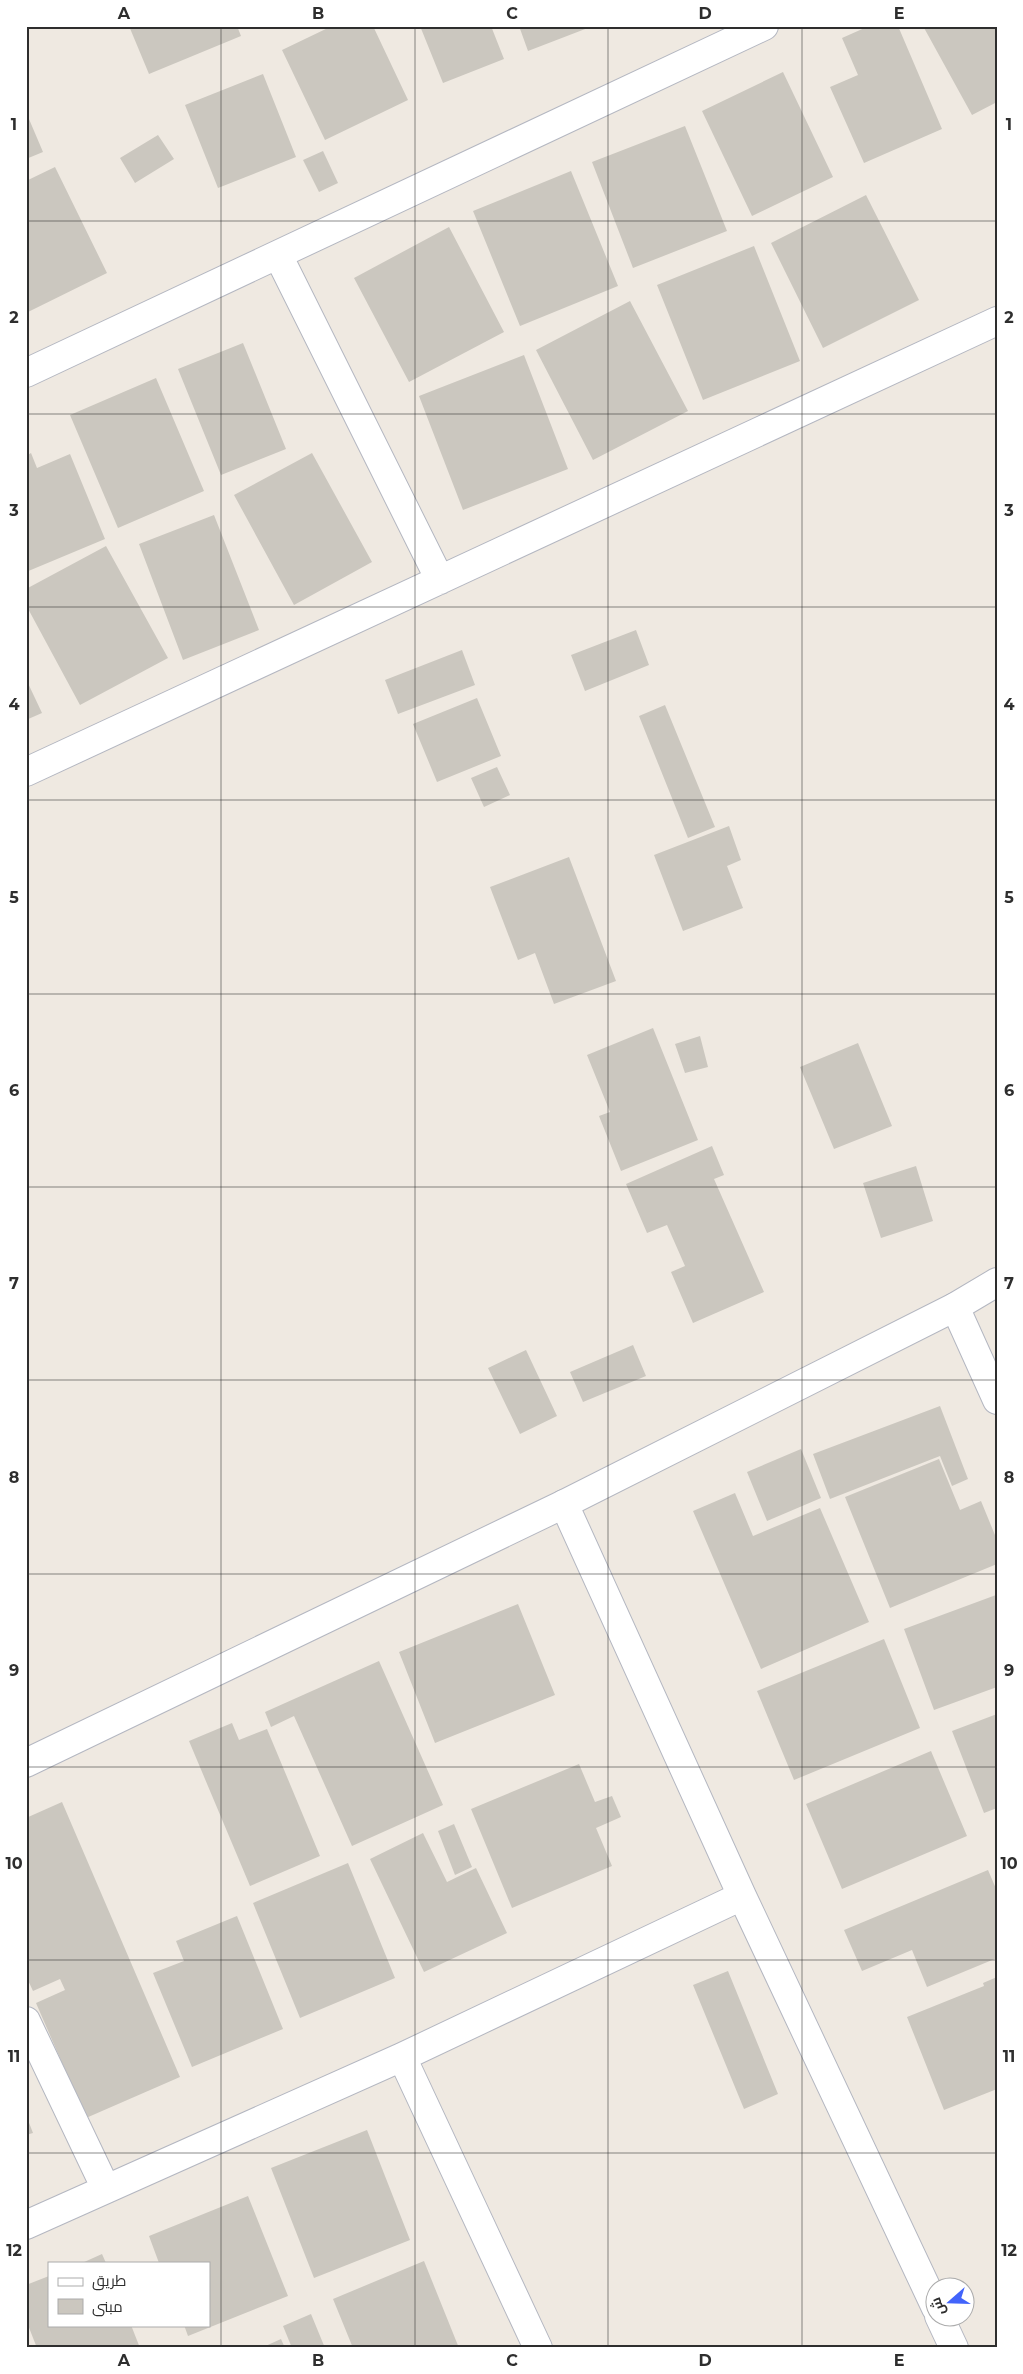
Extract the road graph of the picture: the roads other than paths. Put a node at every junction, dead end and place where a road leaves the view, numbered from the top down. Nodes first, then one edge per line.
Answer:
1 (764, 26) edge
2 (278, 255) junction
3 (997, 321) edge
4 (26, 373) edge
5 (440, 580) junction
6 (26, 772) edge
7 (997, 1282) edge
8 (955, 1307) junction
9 (997, 1400) edge
10 (564, 1504) junction
11 (26, 1762) edge
12 (742, 1896) junction
13 (26, 2021) edge
14 (402, 2057) junction
15 (106, 2189) junction
16 (26, 2225) edge
17 (926, 2287) edge
18 (944, 2326) edge
19 (538, 2348) edge
20 (954, 2348) edge

1 - 2 street
2 - 4 street
2 - 5 street
3 - 5 street
5 - 6 street
7 - 8 street
8 - 9 street
8 - 10 street
10 - 11 street
10 - 12 street
12 - 14 street
12 - 17 street
13 - 15 street
14 - 15 street
14 - 19 street
15 - 16 street
18 - 20 street

